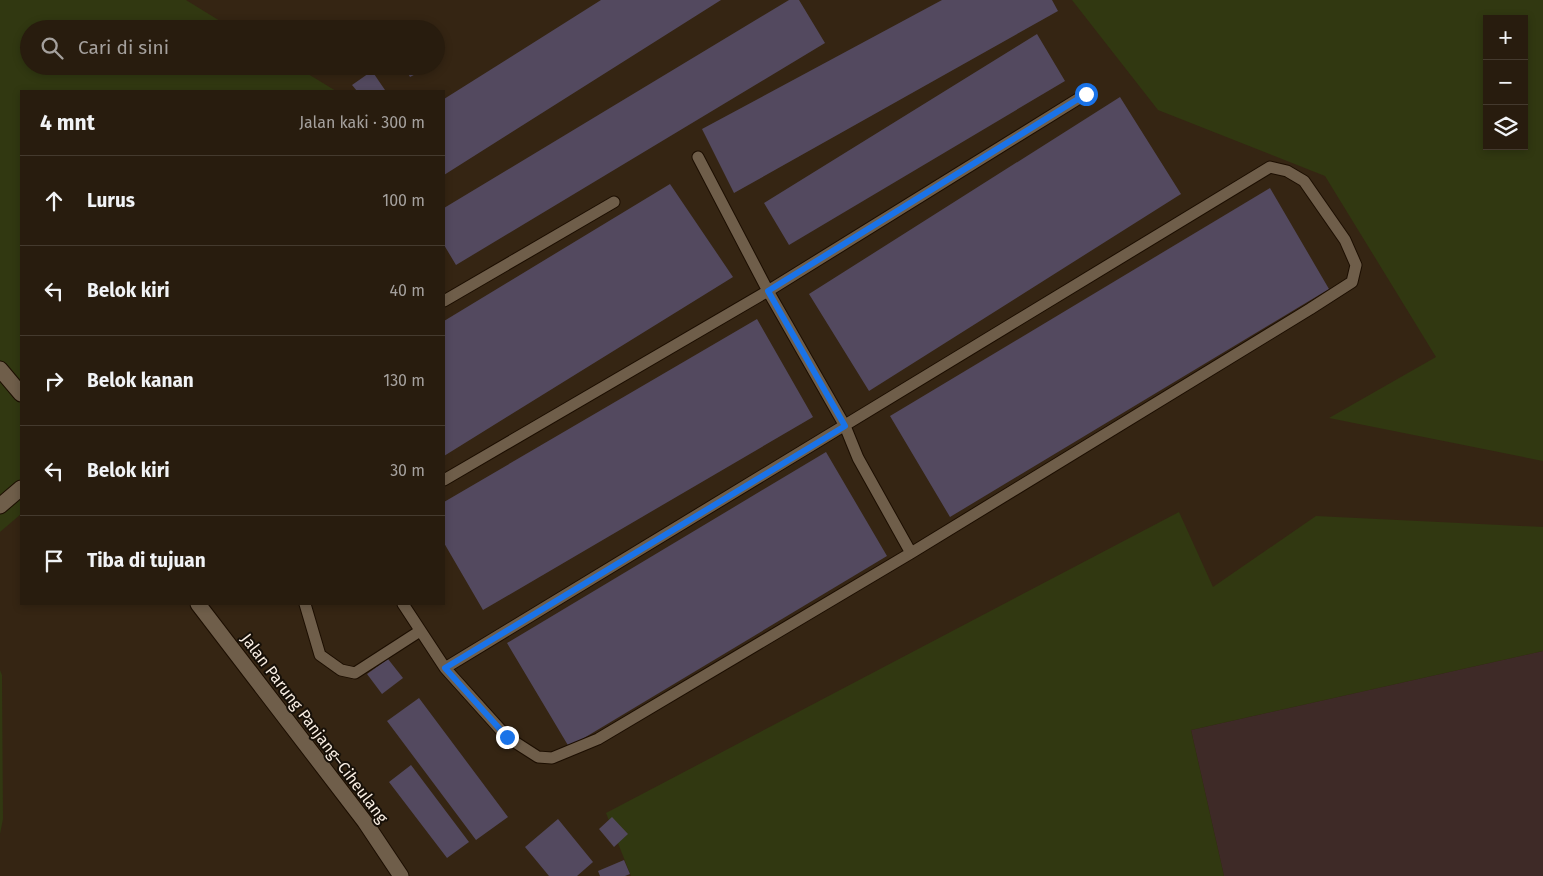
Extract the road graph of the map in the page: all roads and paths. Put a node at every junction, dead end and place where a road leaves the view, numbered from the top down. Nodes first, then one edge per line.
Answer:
1 (1086, 94) dead end
2 (698, 157) dead end
3 (614, 202) dead end
4 (768, 291) junction
5 (445, 300) edge
6 (0, 369) edge
7 (20, 393) edge
8 (845, 426) junction
9 (445, 479) edge
10 (20, 489) edge
11 (0, 506) edge
12 (911, 553) junction
13 (199, 605) edge
14 (305, 605) edge
15 (404, 605) edge
16 (420, 631) junction
17 (445, 668) junction
18 (401, 876) edge

1 - 4 lane
2 - 4 lane
3 - 5 lane
4 - 8 lane
4 - 9 lane
6 - 7 street
8 - 12 lane
8 - 12 lane
8 - 17 lane
10 - 11 street
12 - 17 lane
13 - 18 street, Jalan Parung Panjang–Ciheulang
14 - 16 lane
15 - 16 lane
16 - 17 lane

